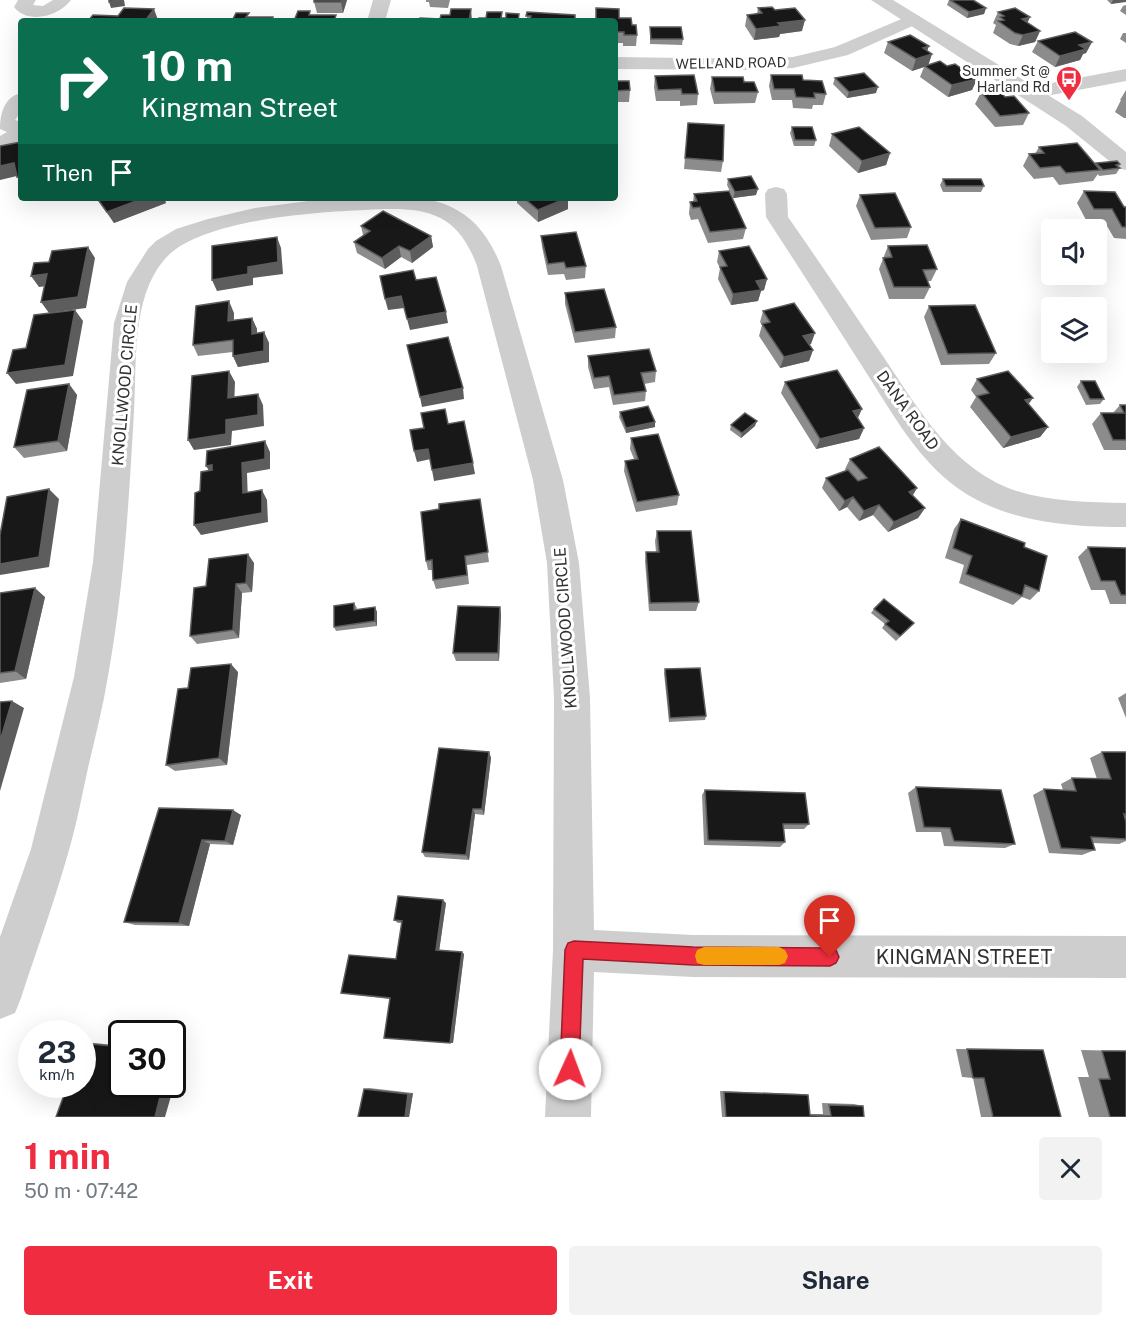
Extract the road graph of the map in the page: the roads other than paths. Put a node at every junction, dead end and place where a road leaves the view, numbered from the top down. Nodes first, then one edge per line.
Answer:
1 (62, 0) edge
2 (382, 0) edge
3 (880, 0) edge
4 (37, 11) edge
5 (377, 18) edge
6 (911, 20) junction
7 (618, 63) edge
8 (1126, 75) edge
9 (1030, 93) junction
10 (18, 103) edge
11 (1, 123) edge
12 (0, 145) edge
13 (1126, 163) edge
14 (776, 194) dead end
15 (1126, 515) edge
16 (574, 950) junction
17 (1126, 957) edge
18 (0, 998) edge
19 (568, 1117) edge

1 - 4 street
2 - 5 street
3 - 6 street
6 - 7 street, WELLAND ROAD
6 - 9 street
8 - 9 street
9 - 13 street
10 - 11 street
11 - 12 street
14 - 15 street, DANA ROAD
16 - 17 street, KINGMAN STREET
16 - 18 street, KNOLLWOOD CIRCLE
16 - 19 street

